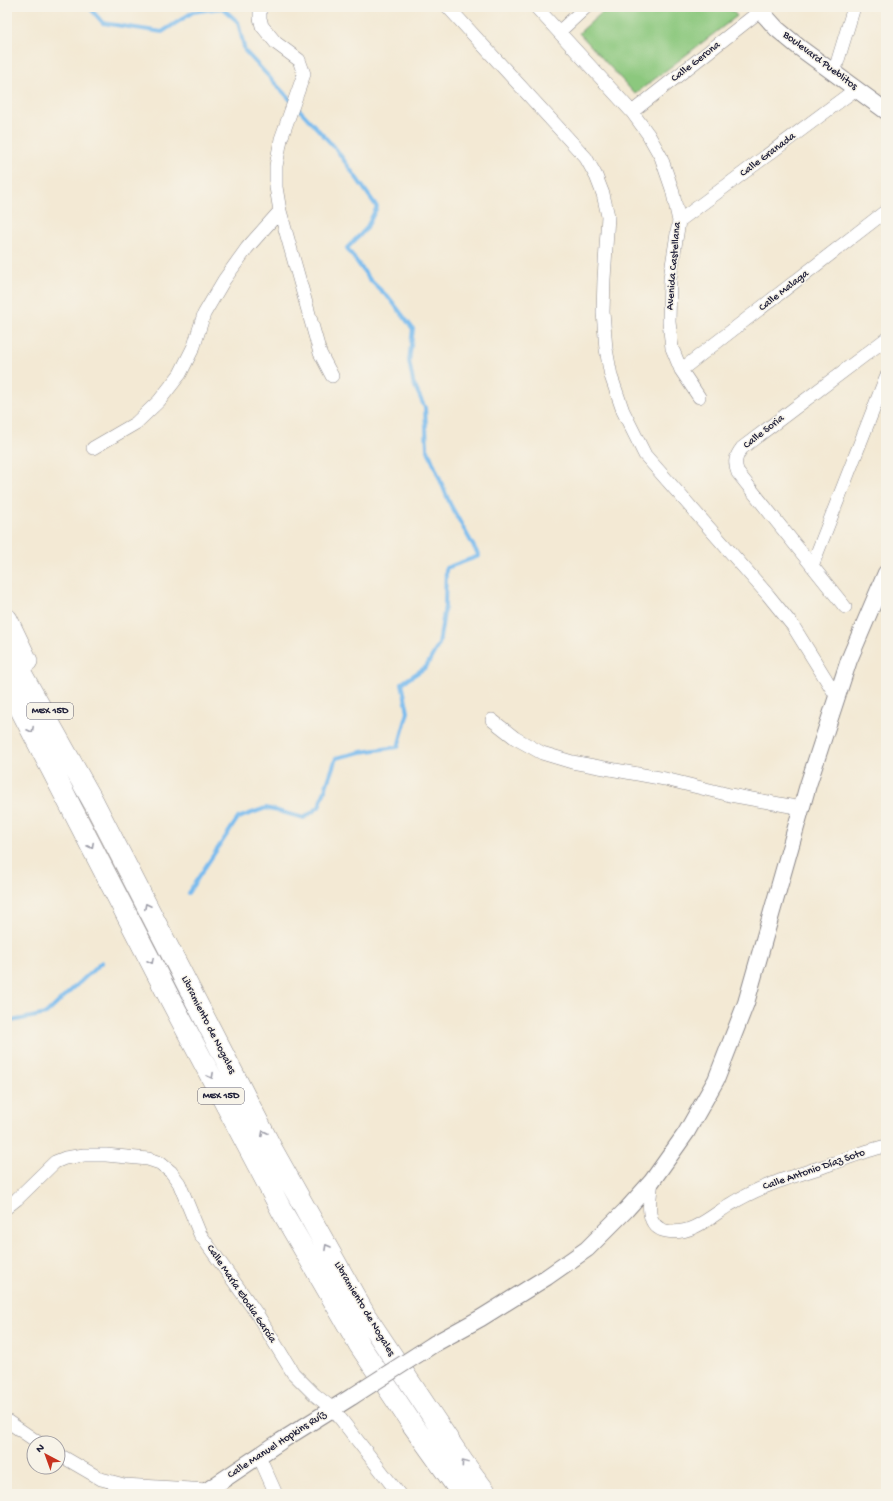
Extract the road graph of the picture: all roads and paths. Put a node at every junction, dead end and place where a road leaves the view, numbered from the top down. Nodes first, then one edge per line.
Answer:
1 (260, 7) edge
2 (448, 7) edge
3 (536, 7) edge
4 (586, 7) edge
5 (854, 7) edge
6 (759, 9) edge
7 (559, 32) junction
8 (834, 73) junction
9 (856, 89) junction
10 (886, 111) edge
11 (632, 112) junction
12 (280, 211) junction
13 (886, 211) edge
14 (679, 221) junction
15 (886, 340) edge
16 (681, 370) junction
17 (332, 376) dead end
18 (886, 377) edge
19 (699, 397) dead end
20 (93, 448) dead end
21 (812, 566) junction
22 (886, 574) edge
23 (845, 607) dead end
24 (7, 619) edge
25 (7, 634) edge
26 (7, 648) edge
27 (7, 683) edge
28 (837, 698) junction
29 (492, 720) dead end
30 (94, 802) junction
31 (801, 808) junction
32 (886, 1146) edge
33 (652, 1181) junction
34 (7, 1207) edge
35 (334, 1409) junction
36 (7, 1421) edge
37 (27, 1435) edge
38 (259, 1456) junction
39 (66, 1459) edge
40 (205, 1492) edge
41 (276, 1494) edge
42 (399, 1494) edge
43 (462, 1494) edge
44 (488, 1494) edge

1 - 12 street
2 - 28 street
3 - 7 street, Avenida Castellana
4 - 7 street
5 - 8 street
6 - 8 street, Boulevard Pueblitos
6 - 11 street, Calle Gerona
7 - 11 street, Avenida Castellana
8 - 9 street, Boulevard Pueblitos
9 - 10 street, Boulevard Pueblitos
9 - 14 street, Calle Granada
11 - 14 street, Avenida Castellana
12 - 17 street
12 - 20 street
13 - 16 street, Calle Malaga
14 - 16 street, Avenida Castellana
15 - 21 street, Calle Soria
16 - 19 street, Avenida Castellana
18 - 21 street
21 - 23 street, Calle Soria
22 - 28 street, Calle Manuel Hopkins Ruíz
24 - 30 highway, MEX 15D
25 - 30 highway, MEX 15D
26 - 30 highway, Libramiento de Nogales / MEX 15D
27 -> 43 highway, Libramiento de Nogales / MEX 15D
28 - 31 street, Calle Manuel Hopkins Ruíz
29 - 31 street
44 -> 30 highway, Libramiento de Nogales / MEX 15D
31 - 33 street, Calle Manuel Hopkins Ruíz
32 - 33 street, Calle Antonio Díaz Soto
33 - 35 street, Calle Manuel Hopkins Ruíz, bridge
34 - 35 street, Calle María Elodia García
35 - 38 street, Calle Manuel Hopkins Ruíz
35 - 42 street, Calle María Elodia García
36 - 37 street
38 - 40 street, Calle Manuel Hopkins Ruíz
38 - 41 street
39 - 40 street

